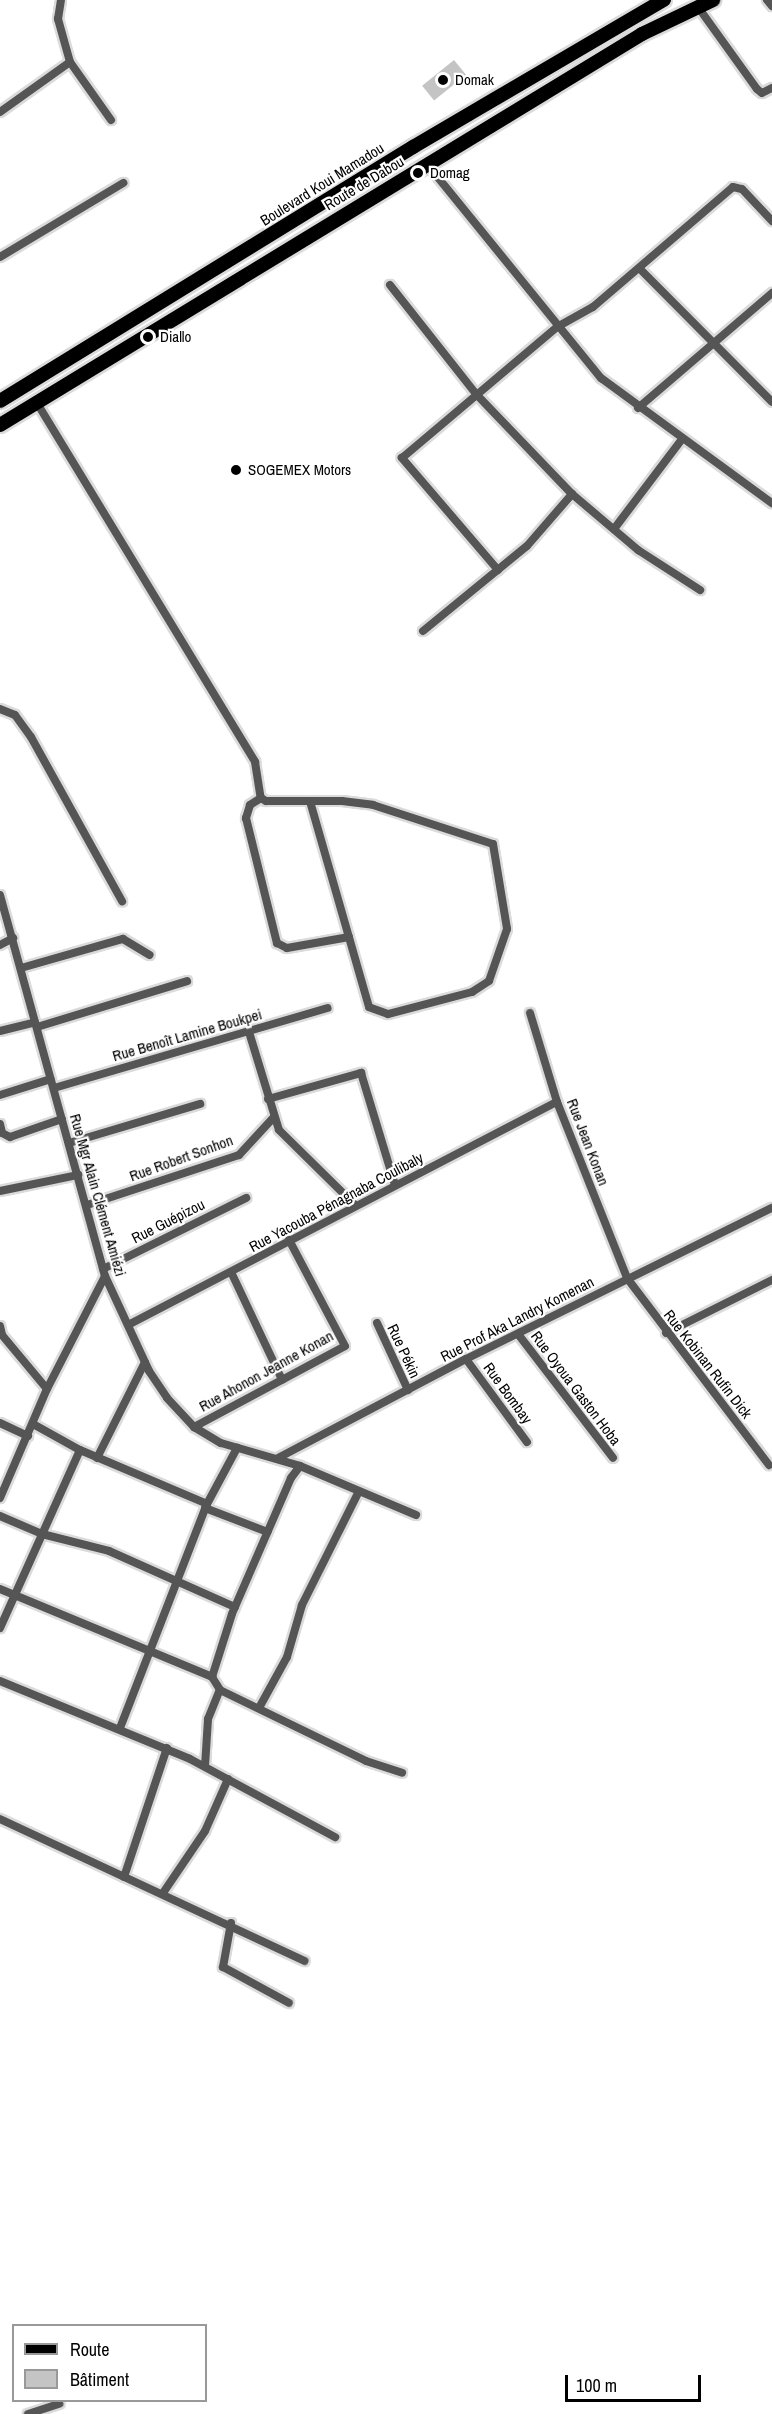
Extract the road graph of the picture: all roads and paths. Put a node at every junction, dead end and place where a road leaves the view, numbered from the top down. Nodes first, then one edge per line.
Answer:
1 (61, 0) edge
2 (664, 0) edge
3 (712, 0) edge
4 (768, 0) edge
5 (772, 6) edge
6 (698, 7) junction
7 (70, 62) junction
8 (772, 88) edge
9 (0, 112) edge
10 (111, 120) dead end
11 (427, 164) junction
12 (123, 183) dead end
13 (772, 221) edge
14 (0, 257) edge
15 (640, 268) junction
16 (390, 285) dead end
17 (772, 293) edge
18 (557, 327) junction
19 (711, 342) junction
20 (477, 395) junction
21 (0, 401) edge
22 (772, 402) edge
23 (37, 403) junction
24 (638, 408) junction
25 (0, 425) edge
26 (682, 439) junction
27 (572, 494) junction
28 (772, 503) edge
29 (614, 529) junction
30 (498, 570) junction
31 (700, 590) dead end
32 (423, 630) dead end
33 (0, 709) edge
34 (261, 798) junction
35 (310, 801) junction
36 (0, 895) edge
37 (122, 901) dead end
38 (13, 938) junction
39 (349, 938) junction
40 (0, 945) edge
41 (150, 955) dead end
42 (21, 968) junction
43 (187, 981) dead end
44 (328, 1008) dead end
45 (530, 1013) dead end
46 (36, 1025) junction
47 (0, 1031) edge
48 (249, 1032) junction
49 (53, 1084) junction
50 (0, 1095) edge
51 (268, 1099) junction
52 (558, 1101) junction
53 (200, 1104) dead end
54 (273, 1118) junction
55 (62, 1119) junction
56 (0, 1124) edge
57 (69, 1143) junction
58 (78, 1175) junction
59 (395, 1185) junction
60 (0, 1191) edge
61 (246, 1198) dead end
62 (87, 1205) junction
63 (355, 1206) junction
64 (772, 1208) edge
65 (289, 1240) junction
66 (104, 1272) junction
67 (232, 1274) junction
68 (627, 1278) junction
69 (772, 1280) edge
70 (377, 1323) dead end
71 (128, 1325) junction
72 (0, 1326) edge
73 (518, 1334) junction
74 (666, 1334) junction
75 (466, 1359) junction
76 (145, 1362) junction
77 (282, 1380) junction
78 (47, 1389) junction
79 (408, 1390) junction
80 (0, 1424) edge
81 (33, 1424) junction
82 (194, 1427) junction
83 (28, 1436) junction
84 (527, 1442) dead end
85 (237, 1448) junction
86 (80, 1450) junction
87 (97, 1458) junction
88 (278, 1458) junction
89 (613, 1458) dead end
90 (770, 1465) dead end
91 (300, 1466) junction
92 (359, 1491) junction
93 (0, 1498) edge
94 (206, 1506) junction
95 (416, 1515) dead end
96 (0, 1516) edge
97 (268, 1532) junction
98 (42, 1534) junction
99 (176, 1579) junction
100 (0, 1589) edge
101 (14, 1595) junction
102 (235, 1607) junction
103 (0, 1628) edge
104 (148, 1652) junction
105 (212, 1677) junction
106 (0, 1681) edge
107 (220, 1690) junction
108 (259, 1708) junction
109 (120, 1728) junction
110 (167, 1748) junction
111 (204, 1766) junction
112 (402, 1773) dead end
113 (228, 1779) junction
114 (0, 1819) edge
115 (335, 1837) dead end
116 (124, 1877) junction
117 (163, 1893) junction
118 (231, 1923) junction
119 (305, 1961) dead end
120 (289, 2003) dead end
121 (59, 2404) dead end
122 (28, 2414) edge

1 - 7 street
2 - 21 main road, Boulevard Koui Mamadou
3 - 6 main road, Route de Dabou
4 - 5 street
6 - 8 street
6 - 11 main road, Route de Dabou
7 - 9 street
7 - 10 street
11 - 18 street
11 - 23 main road, Route de Dabou
12 - 14 street
13 - 15 street
15 - 18 street
15 - 19 street
16 - 20 street
17 - 19 street
18 - 20 street
18 - 24 street
19 - 22 street
19 - 24 street
20 - 27 street
20 - 30 street
23 - 25 main road
23 - 34 street
24 - 26 street
26 - 28 street
26 - 29 street
27 - 29 street
27 - 30 street
29 - 31 street
30 - 32 street
33 - 37 street
34 - 35 street
34 - 39 street
35 - 39 street
35 - 39 street
36 - 38 street, Rue Mgr Alain Clément Amiézi
38 - 40 street
38 - 42 street, Rue Mgr Alain Clément Amiézi
41 - 42 street
42 - 46 street, Rue Mgr Alain Clément Amiézi
43 - 46 street
44 - 48 street, Rue Benoît Lamine Boukpei
45 - 52 street, Rue Jean Konan
46 - 47 street
46 - 49 street, Rue Mgr Alain Clément Amiézi
48 - 49 street, Rue Benoît Lamine Boukpei
48 - 51 street
49 - 50 street, Rue Benoît Lamine Boukpei
49 - 55 street, Rue Mgr Alain Clément Amiézi
51 - 54 street
51 - 59 street
52 - 59 street, Rue Yacouba Pénagnaba Coulibaly
52 - 68 street, Rue Jean Konan
53 - 57 street
54 - 62 street, Rue Robert Sonhon
54 - 63 street
55 - 56 street
55 - 57 street, Rue Mgr Alain Clément Amiézi
57 - 58 street, Rue Mgr Alain Clément Amiézi
58 - 60 street
58 - 62 street, Rue Mgr Alain Clément Amiézi
59 - 63 street, Rue Yacouba Pénagnaba Coulibaly
61 - 66 street, Rue Guépizou
62 - 66 street, Rue Mgr Alain Clément Amiézi
63 - 65 street, Rue Yacouba Pénagnaba Coulibaly
64 - 68 street, Rue Prof Aka Landry Komenan
65 - 67 street, Rue Yacouba Pénagnaba Coulibaly
65 - 77 street, Rue Ahonon Jeanne Konan
66 - 71 street, Rue Mgr Alain Clément Amiézi
66 - 78 street
67 - 71 street, Rue Yacouba Pénagnaba Coulibaly
67 - 77 street
68 - 73 street, Rue Prof Aka Landry Komenan
68 - 74 street, Rue Kobinan Rufin Dick
69 - 74 street
70 - 79 street, Rue Pékin
71 - 76 street, Rue Mgr Alain Clément Amiézi
72 - 78 street
73 - 75 street, Rue Prof Aka Landry Komenan
73 - 89 street, Rue Oyoua Gaston Hoba
74 - 90 street, Rue Kobinan Rufin Dick
75 - 79 street, Rue Prof Aka Landry Komenan
75 - 84 street, Rue Bombay
76 - 82 street, Rue Mgr Alain Clément Amiézi
76 - 87 street
77 - 82 street, Rue Ahonon Jeanne Konan
78 - 81 street
79 - 88 street, Rue Prof Aka Landry Komenan
80 - 83 street
81 - 83 street
81 - 86 street
82 - 85 street, Rue Mgr Alain Clément Amiézi
83 - 93 street
85 - 88 street, Rue Mgr Alain Clément Amiézi
85 - 94 street
86 - 87 street
86 - 98 street
87 - 94 street
88 - 91 street, Rue Mgr Alain Clément Amiézi
91 - 92 street, Rue Mgr Alain Clément Amiézi
91 - 97 street
92 - 95 street, Rue Mgr Alain Clément Amiézi
92 - 108 street
94 - 97 street
94 - 99 street
96 - 98 street
97 - 102 street
98 - 99 street
98 - 101 street
99 - 102 street
99 - 104 street
100 - 101 street
101 - 103 street
101 - 104 street
102 - 105 street
104 - 105 street
104 - 109 street
105 - 107 street
106 - 109 street
107 - 108 street
107 - 111 street
108 - 112 street
109 - 110 street
110 - 111 street
110 - 116 street
111 - 113 street
113 - 115 street
113 - 117 street
114 - 116 street
116 - 117 street
117 - 118 street
118 - 119 street
118 - 120 street
121 - 122 street

